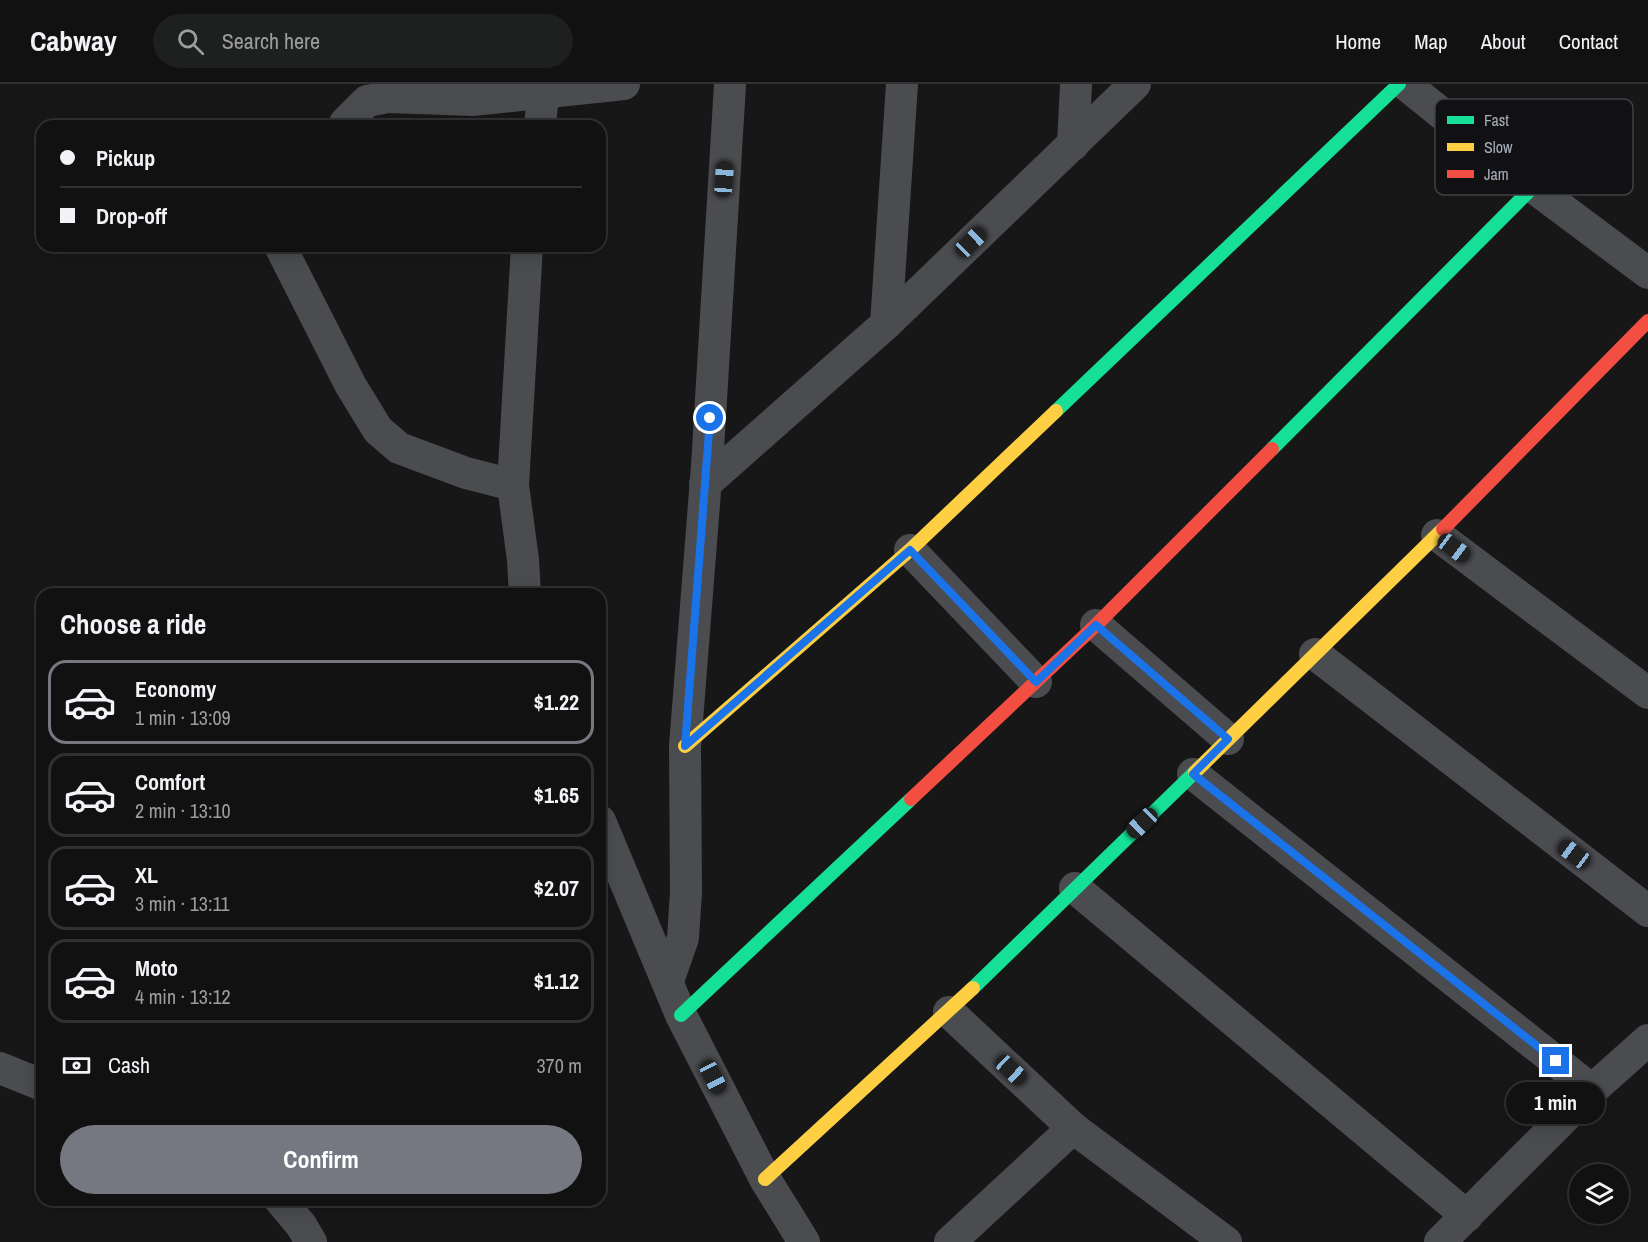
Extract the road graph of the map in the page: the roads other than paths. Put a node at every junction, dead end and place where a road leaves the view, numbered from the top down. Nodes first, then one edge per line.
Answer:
1 (624, 84) edge
2 (730, 84) edge
3 (902, 84) edge
4 (1076, 84) edge
5 (1135, 84) edge
6 (1399, 84) edge
7 (1405, 84) edge
8 (544, 89) edge
9 (1435, 108) edge
10 (348, 120) edge
11 (541, 120) edge
12 (1072, 145) junction
13 (1525, 195) edge
14 (1544, 195) edge
15 (283, 252) edge
16 (528, 252) edge
17 (1648, 273) edge
18 (1648, 321) edge
19 (886, 324) junction
20 (705, 484) junction
21 (513, 485) junction
22 (1437, 535) junction
23 (910, 550) junction
24 (525, 588) edge
25 (1096, 625) junction
26 (1315, 654) junction
27 (1036, 682) junction
28 (1648, 693) edge
29 (1228, 739) junction
30 (685, 746) junction
31 (1193, 774) junction
32 (606, 835) edge
33 (1074, 888) junction
34 (1648, 911) edge
35 (668, 981) junction
36 (949, 1012) junction
37 (681, 1015) junction
38 (1648, 1040) edge
39 (0, 1068) edge
40 (36, 1083) edge
41 (1592, 1090) junction
42 (1073, 1128) junction
43 (765, 1179) junction
44 (285, 1206) edge
45 (1467, 1216) junction
46 (1212, 1239) edge
47 (311, 1242) edge
48 (804, 1242) edge
49 (950, 1242) edge
50 (1440, 1242) edge

1 - 8 street
2 - 20 street
3 - 19 street
4 - 12 street
5 - 12 street
6 - 23 street
7 - 9 street
8 - 10 street
8 - 11 street
12 - 19 street
13 - 25 street
14 - 17 street
15 - 21 street
16 - 21 street
18 - 22 street
19 - 20 street
20 - 30 street
21 - 24 street
22 - 26 street
22 - 28 street
23 - 27 street
23 - 30 street
25 - 27 street
25 - 29 street
26 - 29 street
26 - 34 street
27 - 37 street
29 - 31 street
30 - 35 street
31 - 33 street
31 - 41 street
32 - 35 street
33 - 36 street
33 - 45 street
35 - 37 street
36 - 42 street
36 - 43 street
37 - 43 street
38 - 41 street
39 - 40 street
41 - 45 street
42 - 46 street
42 - 49 street
43 - 48 street
44 - 47 street
45 - 50 street

